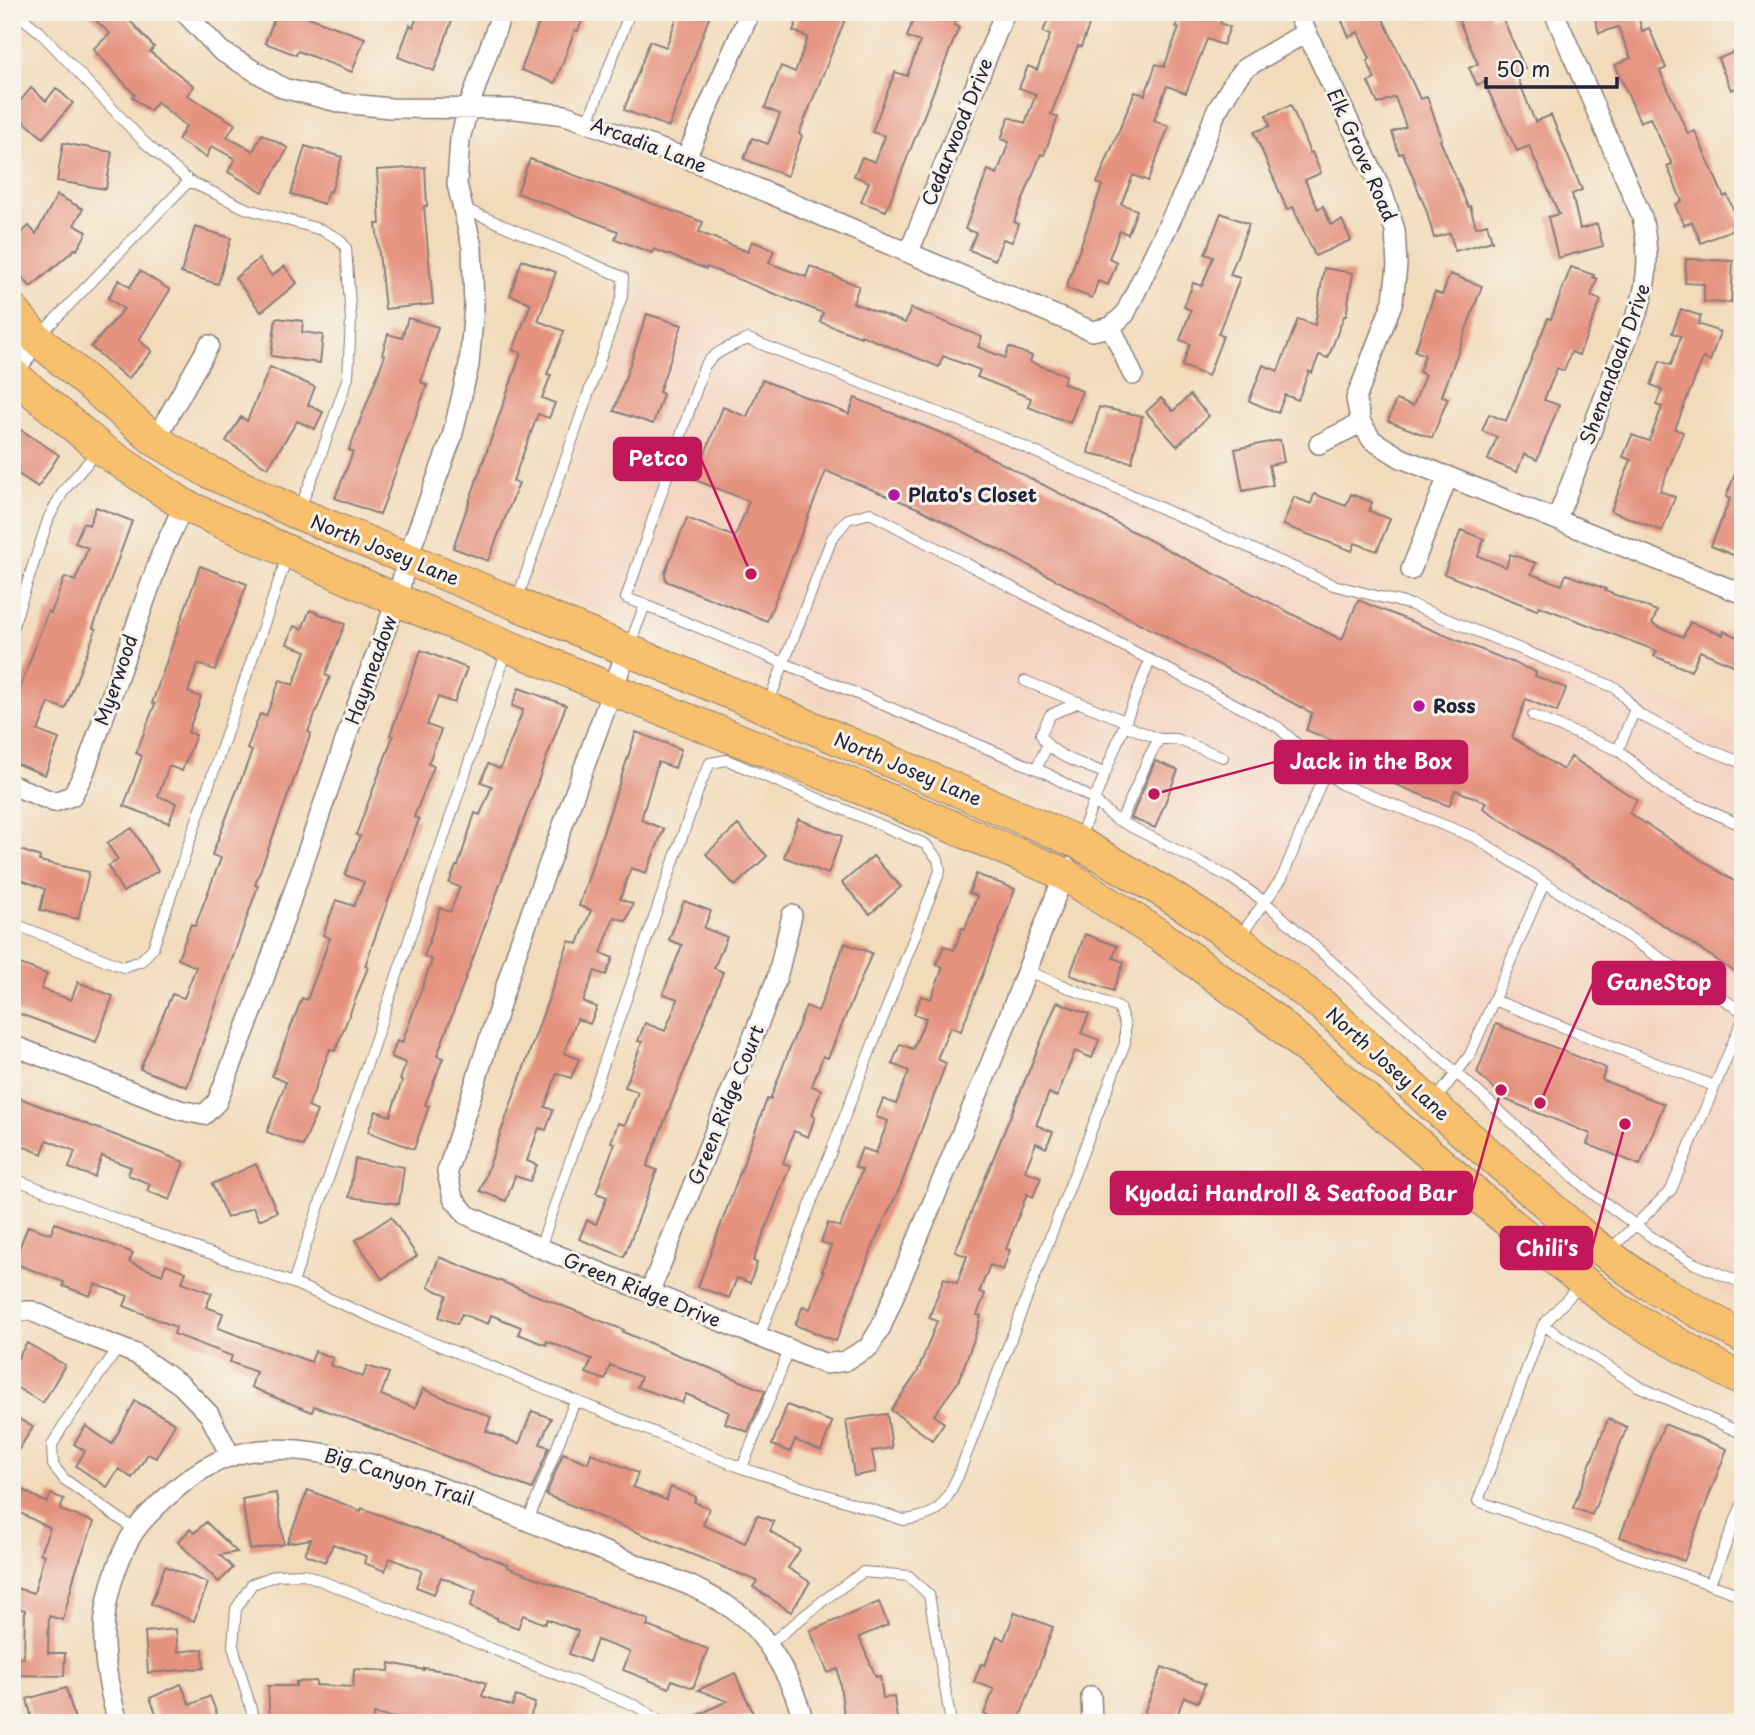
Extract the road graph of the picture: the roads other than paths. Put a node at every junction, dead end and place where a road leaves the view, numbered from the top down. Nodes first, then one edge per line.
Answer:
1 (15, 12) edge
2 (184, 12) edge
3 (502, 12) edge
4 (630, 12) edge
5 (750, 12) edge
6 (1004, 12) edge
7 (1297, 12) edge
8 (1554, 12) edge
9 (1305, 33) junction
10 (468, 109) junction
11 (588, 122) junction
12 (686, 158) junction
13 (189, 181) junction
14 (463, 208) junction
15 (909, 252) junction
16 (12, 310) edge
17 (1111, 327) junction
18 (36, 338) junction
19 (209, 345) dead end
20 (13, 375) edge
21 (1133, 375) dead end
22 (1361, 423) junction
23 (155, 440) junction
24 (1319, 444) dead end
25 (100, 448) junction
26 (1448, 476) junction
27 (184, 505) junction
28 (297, 513) junction
29 (1557, 519) junction
30 (289, 553) junction
31 (407, 559) junction
32 (1411, 570) dead end
33 (1743, 594) edge
34 (397, 600) junction
35 (515, 603) junction
36 (645, 605) junction
37 (12, 629) edge
38 (508, 646) junction
39 (627, 650) junction
40 (1150, 660) junction
41 (783, 665) junction
42 (1025, 681) dead end
43 (613, 690) junction
44 (1079, 702) junction
45 (767, 708) junction
46 (1635, 709) junction
47 (1533, 716) dead end
48 (1125, 723) junction
49 (1159, 739) junction
50 (1047, 746) junction
51 (1618, 750) junction
52 (1223, 757) dead end
53 (1743, 763) edge
54 (1036, 769) junction
55 (1326, 770) junction
56 (1104, 773) junction
57 (12, 785) edge
58 (1093, 801) junction
59 (1121, 821) junction
60 (1743, 826) edge
61 (1077, 842) junction
62 (1064, 874) junction
63 (1544, 883) junction
64 (1265, 902) junction
65 (792, 915) dead end
66 (12, 923) edge
67 (1237, 940) junction
68 (1027, 971) junction
69 (1494, 1000) junction
70 (1743, 1012) edge
71 (1743, 1019) edge
72 (12, 1045) edge
73 (1456, 1072) junction
74 (1714, 1086) junction
75 (1432, 1105) junction
76 (12, 1178) edge
77 (1635, 1225) junction
78 (540, 1248) junction
79 (1607, 1254) junction
80 (1583, 1281) junction
81 (293, 1283) junction
82 (1743, 1283) edge
83 (650, 1292) junction
84 (12, 1311) edge
85 (1543, 1325) junction
86 (1743, 1337) edge
87 (759, 1338) junction
88 (119, 1347) junction
89 (789, 1350) junction
90 (1743, 1381) edge
91 (575, 1401) junction
92 (1743, 1434) edge
93 (231, 1457) junction
94 (742, 1468) junction
95 (1743, 1502) edge
96 (528, 1521) junction
97 (134, 1529) junction
98 (1710, 1584) junction
99 (1743, 1596) edge
100 (766, 1646) junction
101 (1091, 1696) dead end
102 (115, 1721) edge
103 (255, 1723) edge
104 (663, 1723) edge
105 (804, 1723) edge
106 (951, 1723) edge
107 (1092, 1723) edge

1 - 13 lane
2 - 10 street, Arcadia Lane
3 - 10 street, Haymeadow
4 - 11 lane
5 - 12 street
6 - 15 street, Cedarwood Drive
7 - 9 street, Elk Grove Road
8 - 29 street, Shenandoah Drive
9 - 17 street
9 - 22 street, Elk Grove Road
10 - 11 street, Arcadia Lane
10 - 14 street, Haymeadow
11 - 12 street, Arcadia Lane
12 - 15 street, Arcadia Lane
13 - 18 lane
13 - 28 lane
14 - 31 street, Haymeadow
14 - 35 lane
15 - 17 street, Arcadia Lane
16 - 18 main road, North Josey Lane
17 - 21 street
18 - 20 street
18 - 23 main road, North Josey Lane
19 - 23 street
20 - 25 main road, North Josey Lane
22 - 24 street
22 - 26 street
23 - 28 main road, North Josey Lane
25 - 27 main road, North Josey Lane
25 - 37 lane
26 - 29 street
26 - 32 street
27 - 30 main road, North Josey Lane
27 - 57 street, Myerwood
28 - 31 main road, North Josey Lane
29 - 33 street
30 - 34 main road, North Josey Lane
30 - 66 lane
31 - 34 street, Haymeadow
31 - 35 main road, North Josey Lane
34 - 38 main road, North Josey Lane
34 - 72 street, Haymeadow
35 - 39 main road, North Josey Lane
36 - 39 lane
36 - 41 lane
36 - 46 lane
38 - 43 main road, North Josey Lane
38 - 81 lane
39 - 43 street, Green Ridge Drive
39 - 45 main road, North Josey Lane
40 - 41 lane
40 - 48 lane
40 - 55 lane
41 - 45 lane
41 - 54 lane
42 - 44 lane
43 - 62 main road, North Josey Lane
43 - 78 street, Green Ridge Drive
44 - 48 lane
44 - 50 lane
45 - 61 main road, North Josey Lane
46 - 51 lane
46 - 53 lane
47 - 51 lane
48 - 49 lane
48 - 56 lane
49 - 52 lane
49 - 59 lane
50 - 54 lane
50 - 56 lane
51 - 60 lane
54 - 58 lane
55 - 63 lane
55 - 64 lane
56 - 58 lane
58 - 59 lane
58 - 61 lane
59 - 64 lane
61 - 62 street, Green Ridge Drive
61 - 67 main road, North Josey Lane
62 - 68 street, Green Ridge Drive
62 - 80 main road, North Josey Lane
63 - 69 lane
63 - 70 lane
64 - 67 lane
64 - 73 lane
65 - 83 street, Green Ridge Court
67 - 75 main road, North Josey Lane
68 - 89 street, Green Ridge Drive
68 - 94 lane
69 - 73 lane
69 - 74 lane
71 - 74 lane
73 - 75 lane
73 - 77 lane
74 - 77 lane
75 - 79 main road, North Josey Lane
76 - 81 lane
77 - 79 lane
77 - 82 lane
78 - 83 street, Green Ridge Drive
78 - 87 lane
79 - 80 main road
79 - 86 main road, North Josey Lane
80 - 85 lane
80 - 90 main road, North Josey Lane
81 - 91 lane
83 - 87 street, Green Ridge Drive
84 - 88 street
85 - 92 lane
85 - 98 lane
87 - 89 street, Green Ridge Drive
88 - 93 street
88 - 97 lane
89 - 94 lane
91 - 94 lane
91 - 96 lane
93 - 96 street, Big Canyon Trail
93 - 97 street, Big Canyon Trail
95 - 98 lane
96 - 100 street, Big Canyon Trail
97 - 102 street, Big Canyon Trail
98 - 99 lane
100 - 105 street, Big Canyon Trail
100 - 106 lane
101 - 107 street
103 - 104 lane

